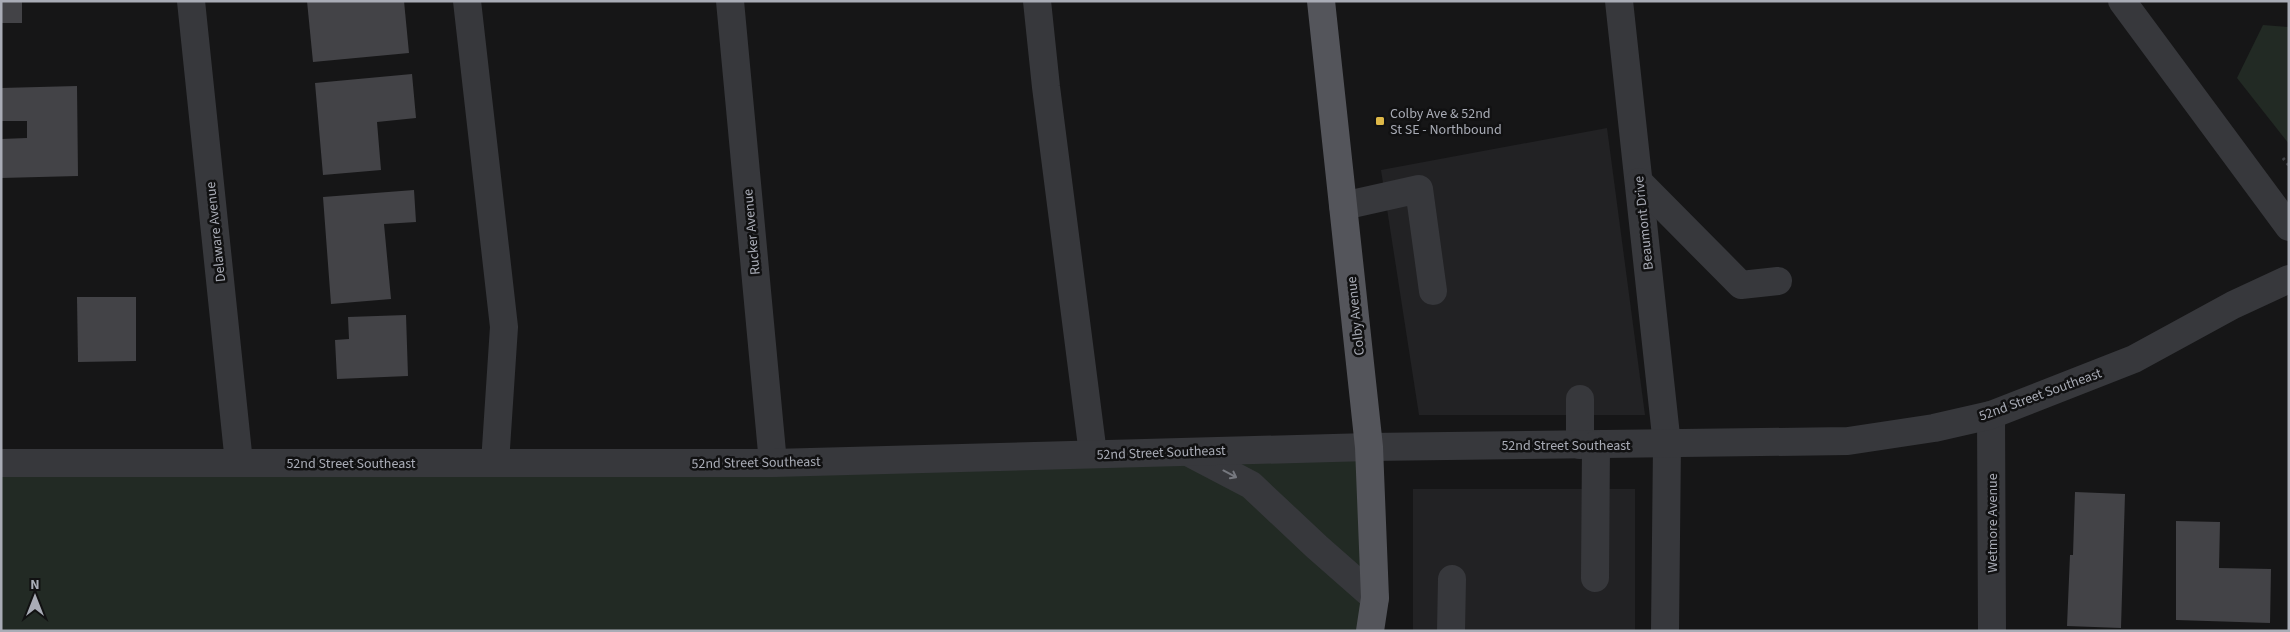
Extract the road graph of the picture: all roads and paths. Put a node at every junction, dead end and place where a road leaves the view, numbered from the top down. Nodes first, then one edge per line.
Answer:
1 (191, 1) edge
2 (467, 1) edge
3 (730, 1) edge
4 (1038, 1) edge
5 (1321, 1) edge
6 (1619, 1) edge
7 (2122, 1) edge
8 (1639, 182) junction
9 (1343, 206) junction
10 (2289, 227) edge
11 (2289, 279) edge
12 (1778, 281) dead end
13 (1433, 291) dead end
14 (1580, 400) dead end
15 (1992, 415) junction
16 (1588, 445) junction
17 (1668, 445) junction
18 (1369, 447) junction
19 (1187, 452) junction
20 (1093, 454) junction
21 (1, 463) edge
22 (239, 463) junction
23 (494, 463) junction
24 (773, 463) junction
25 (1595, 578) dead end
26 (1452, 579) dead end
27 (1375, 598) junction
28 (1370, 631) edge
29 (1451, 631) edge
30 (1665, 631) edge
31 (1992, 631) edge

1 - 22 street, Delaware Avenue
2 - 23 street
3 - 24 street, Rucker Avenue
4 - 20 street
5 - 9 main road, Colby Avenue
6 - 8 street, Beaumont Drive
7 - 10 street
8 - 12 street
8 - 17 street, Beaumont Drive
9 - 13 street
9 - 18 main road, Colby Avenue
11 - 15 street, 52nd Street Southeast
14 - 16 street
15 - 17 street, 52nd Street Southeast
15 - 31 street, Wetmore Avenue
16 - 17 street, 52nd Street Southeast
16 - 18 street, 52nd Street Southeast
16 - 25 street
17 - 30 street, Beaumont Drive
18 - 19 street, 52nd Street Southeast
18 - 27 main road, Colby Avenue
19 - 20 street, 52nd Street Southeast
19 -> 27 street
20 - 24 street, 52nd Street Southeast
21 - 22 street, 52nd Street Southeast
22 - 23 street, 52nd Street Southeast
23 - 24 street, 52nd Street Southeast
26 - 29 street
27 - 28 main road, Colby Avenue

